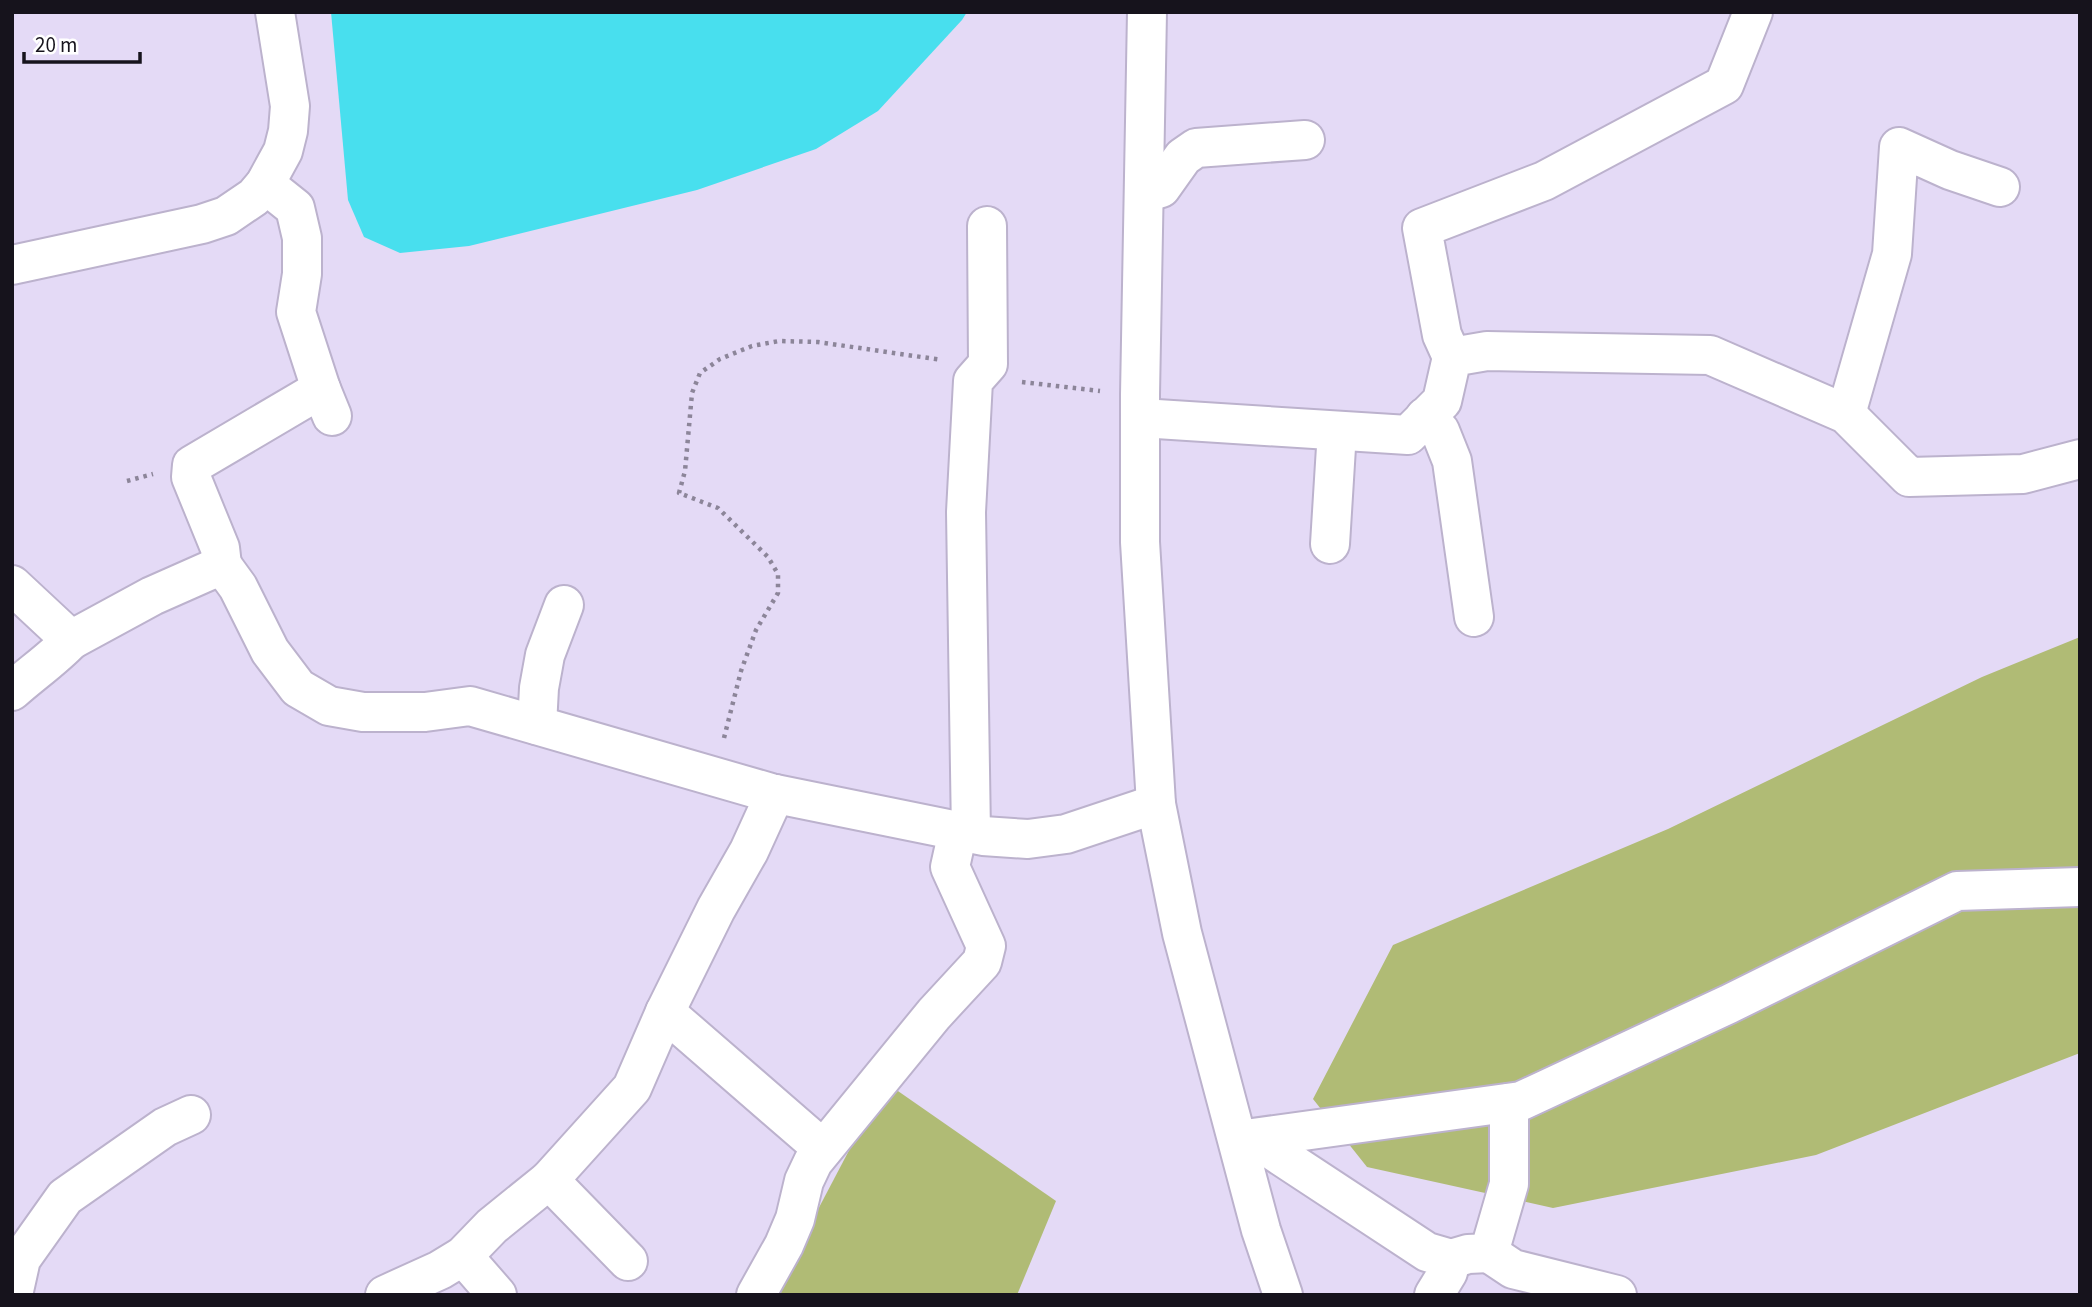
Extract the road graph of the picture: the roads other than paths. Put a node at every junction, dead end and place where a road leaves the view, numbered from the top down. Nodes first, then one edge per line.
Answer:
1 (275, 12) edge
2 (1147, 12) edge
3 (1753, 12) edge
4 (1306, 139) dead end
5 (265, 184) junction
6 (2000, 187) dead end
7 (1144, 193) junction
8 (987, 226) dead end
9 (12, 265) edge
10 (1452, 357) junction
11 (1141, 407) junction
12 (1846, 414) junction
13 (1425, 417) junction
14 (1337, 431) junction
15 (2080, 459) edge
16 (1330, 544) dead end
17 (222, 565) junction
18 (12, 585) edge
19 (564, 605) dead end
20 (1474, 617) dead end
21 (71, 640) junction
22 (12, 691) edge
23 (537, 725) junction
24 (775, 794) junction
25 (1156, 804) junction
26 (965, 832) junction
27 (2080, 887) edge
28 (665, 1012) junction
29 (1510, 1103) junction
30 (1251, 1138) junction
31 (823, 1149) junction
32 (549, 1180) junction
33 (12, 1231) edge
34 (1489, 1253) junction
35 (463, 1256) junction
36 (1451, 1259) junction
37 (628, 1261) dead end
38 (13, 1295) edge
39 (385, 1295) edge
40 (497, 1295) edge
41 (756, 1295) edge
42 (1283, 1295) edge
43 (1434, 1295) edge
44 (1617, 1295) edge

1 - 5 street
2 - 7 street
3 - 10 street
4 - 7 street
5 - 9 street
5 - 17 street
6 - 12 street
7 - 11 street
8 - 26 street
10 - 12 street
10 - 13 street
11 - 14 street
11 - 25 street
12 - 15 street
13 - 14 street
13 - 20 street
14 - 16 street
17 - 21 street
17 - 23 street
18 - 21 street
19 - 23 street
21 - 22 street
23 - 24 street
24 - 26 street
24 - 28 street
25 - 26 street
25 - 30 street
26 - 31 street
27 - 29 street
28 - 31 street
28 - 32 street
29 - 30 street
29 - 34 street
30 - 36 street
30 - 42 street
31 - 41 street
32 - 35 street
32 - 37 street
33 - 38 street
34 - 36 street
34 - 44 street
35 - 39 street
35 - 40 street
36 - 43 street

